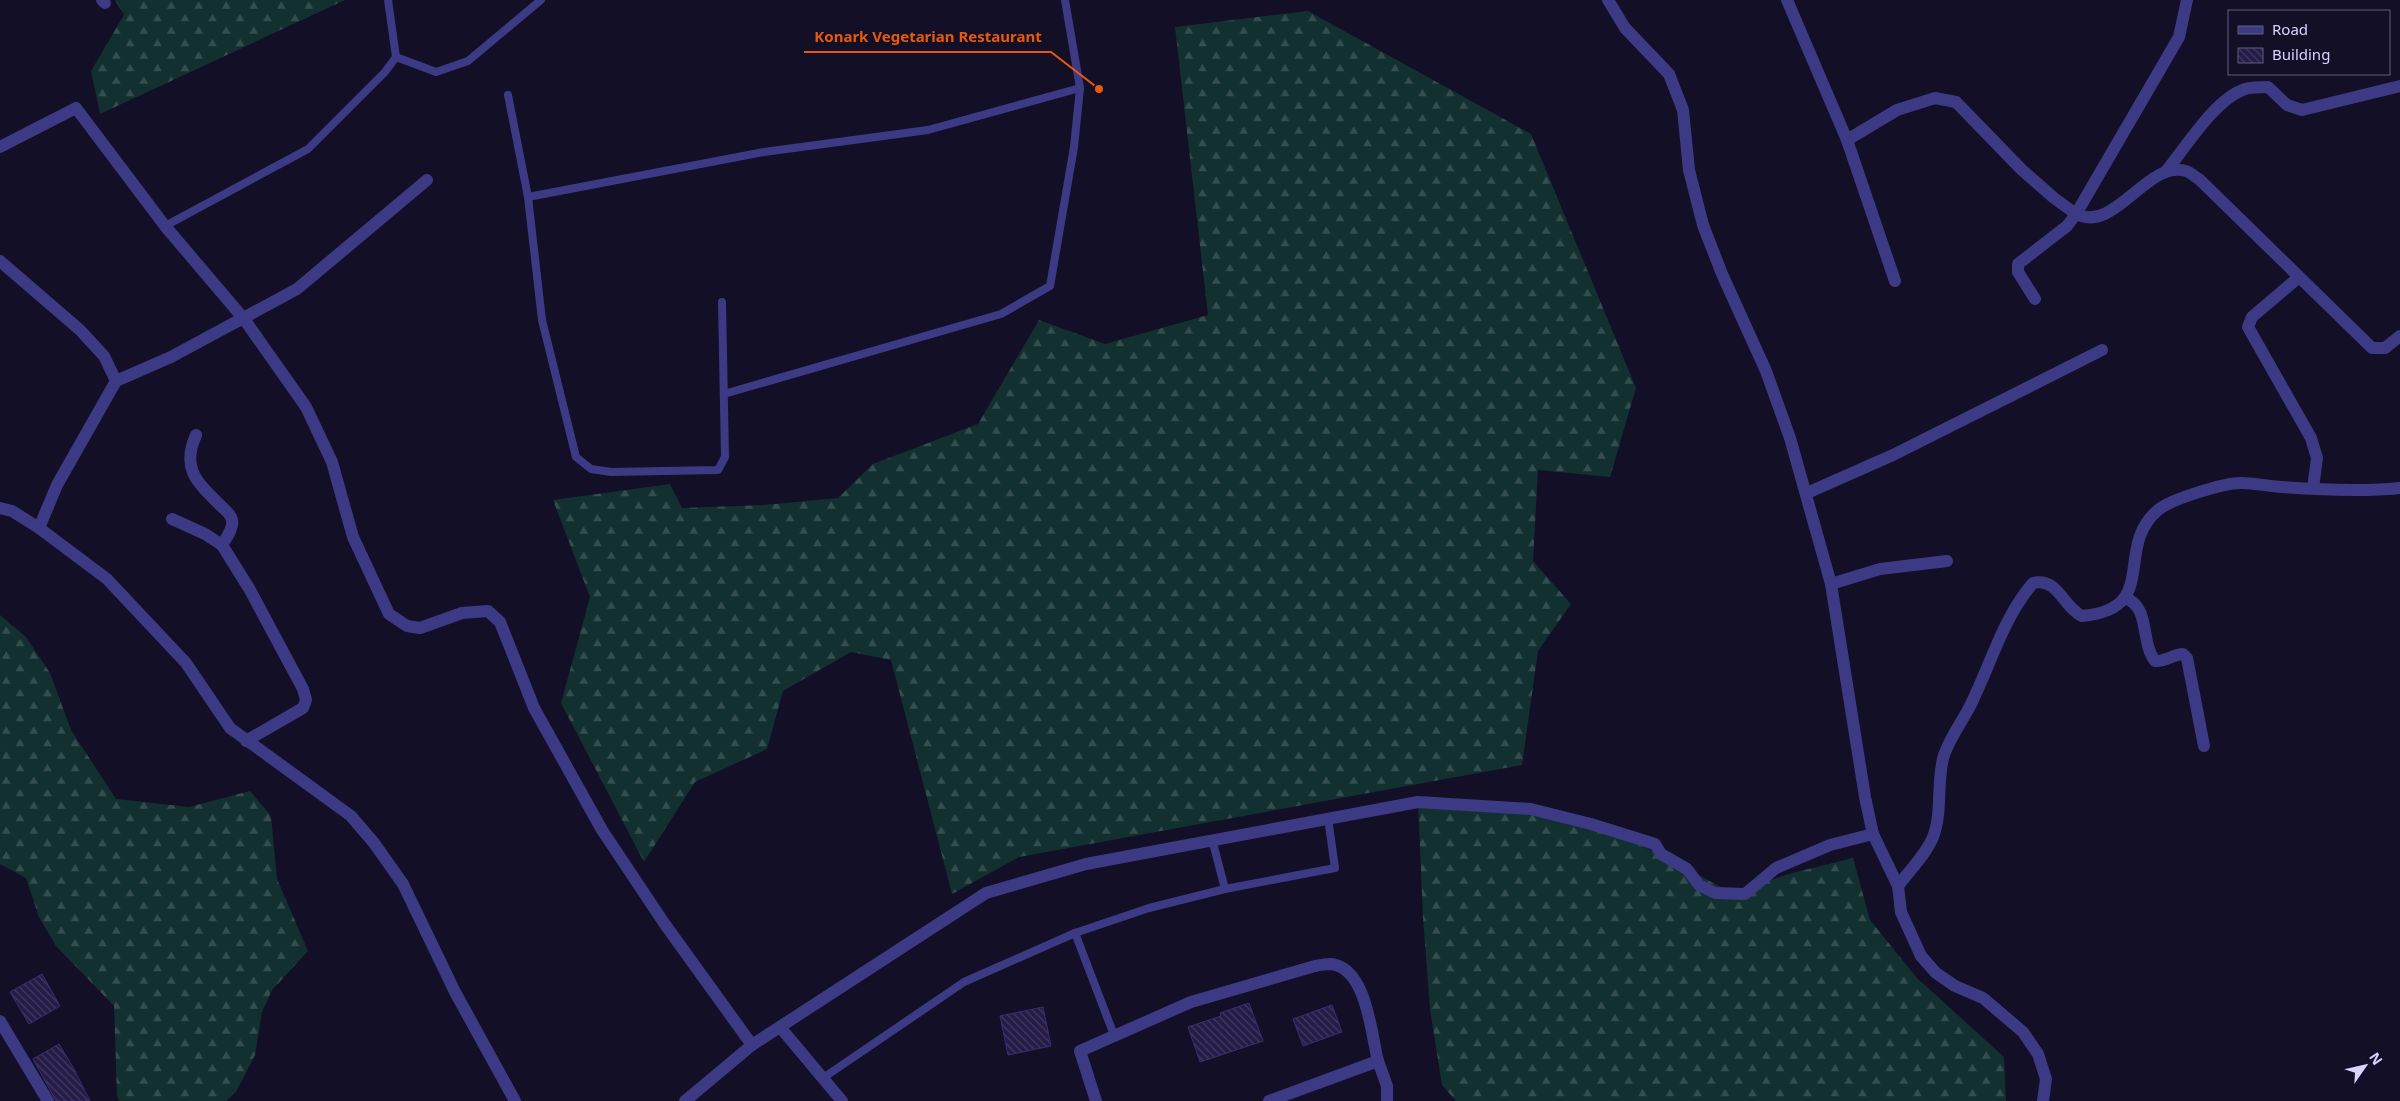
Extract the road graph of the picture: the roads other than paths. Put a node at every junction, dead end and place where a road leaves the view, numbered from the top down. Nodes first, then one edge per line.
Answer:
1 (388, 0) edge
2 (541, 0) edge
3 (1065, 0) edge
4 (1608, 0) edge
5 (1787, 0) edge
6 (2187, 0) edge
7 (396, 57) junction
8 (2400, 86) edge
9 (1080, 88) junction
10 (508, 95) dead end
11 (1847, 140) junction
12 (0, 147) edge
13 (2167, 170) junction
14 (427, 180) dead end
15 (528, 197) junction
16 (2076, 214) junction
17 (165, 226) junction
18 (0, 261) edge
19 (2298, 278) junction
20 (1895, 281) dead end
21 (2035, 299) dead end
22 (722, 302) dead end
23 (244, 319) junction
24 (2400, 336) edge
25 (2102, 350) dead end
26 (116, 382) junction
27 (724, 394) junction
28 (196, 434) dead end
29 (2313, 488) junction
30 (2400, 488) edge
31 (1807, 493) junction
32 (0, 508) edge
33 (172, 520) dead end
34 (39, 528) junction
35 (222, 545) junction
36 (1947, 561) dead end
37 (1831, 584) junction
38 (2125, 598) junction
39 (246, 742) junction
40 (2204, 746) dead end
41 (1328, 818) junction
42 (1873, 834) junction
43 (1212, 839) junction
44 (1898, 886) junction
45 (1225, 889) junction
46 (1075, 933) junction
47 (2, 1027) edge
48 (780, 1027) junction
49 (1114, 1035) junction
50 (752, 1045) junction
51 (1378, 1061) junction
52 (822, 1078) junction
53 (48, 1101) edge
54 (515, 1101) edge
55 (684, 1101) edge
56 (842, 1101) edge
57 (1096, 1101) edge
58 (1269, 1101) edge
59 (1387, 1101) edge
60 (2043, 1101) edge

1 - 7 lane
2 - 7 lane
3 - 9 lane
4 - 31 street
5 - 11 street
6 - 16 street
7 - 17 lane
8 - 13 street
9 - 15 lane
9 - 27 lane
10 - 15 lane
11 - 16 street
11 - 20 street
12 - 17 street
13 - 16 street
13 - 19 street
14 - 23 street
15 - 27 lane
16 - 21 street
17 - 23 street
18 - 26 street
19 - 24 street
19 - 29 street
22 - 27 lane
23 - 26 street
23 - 50 street
25 - 31 street
26 - 34 street
28 - 35 street
29 - 30 street
29 - 38 street
31 - 37 street
32 - 34 street
33 - 35 street
34 - 39 street
35 - 39 street
36 - 37 street
37 - 42 street
38 - 40 street
38 - 44 street
39 - 54 street
41 - 42 street
41 - 43 street
41 - 45 lane
42 - 44 street
43 - 45 lane
43 - 48 street
44 - 60 street
45 - 46 lane
46 - 49 lane
46 - 52 lane
47 - 53 street
48 - 50 street
48 - 52 street
49 - 51 street
49 - 57 street
50 - 55 street
51 - 58 street
51 - 59 street
52 - 56 street

